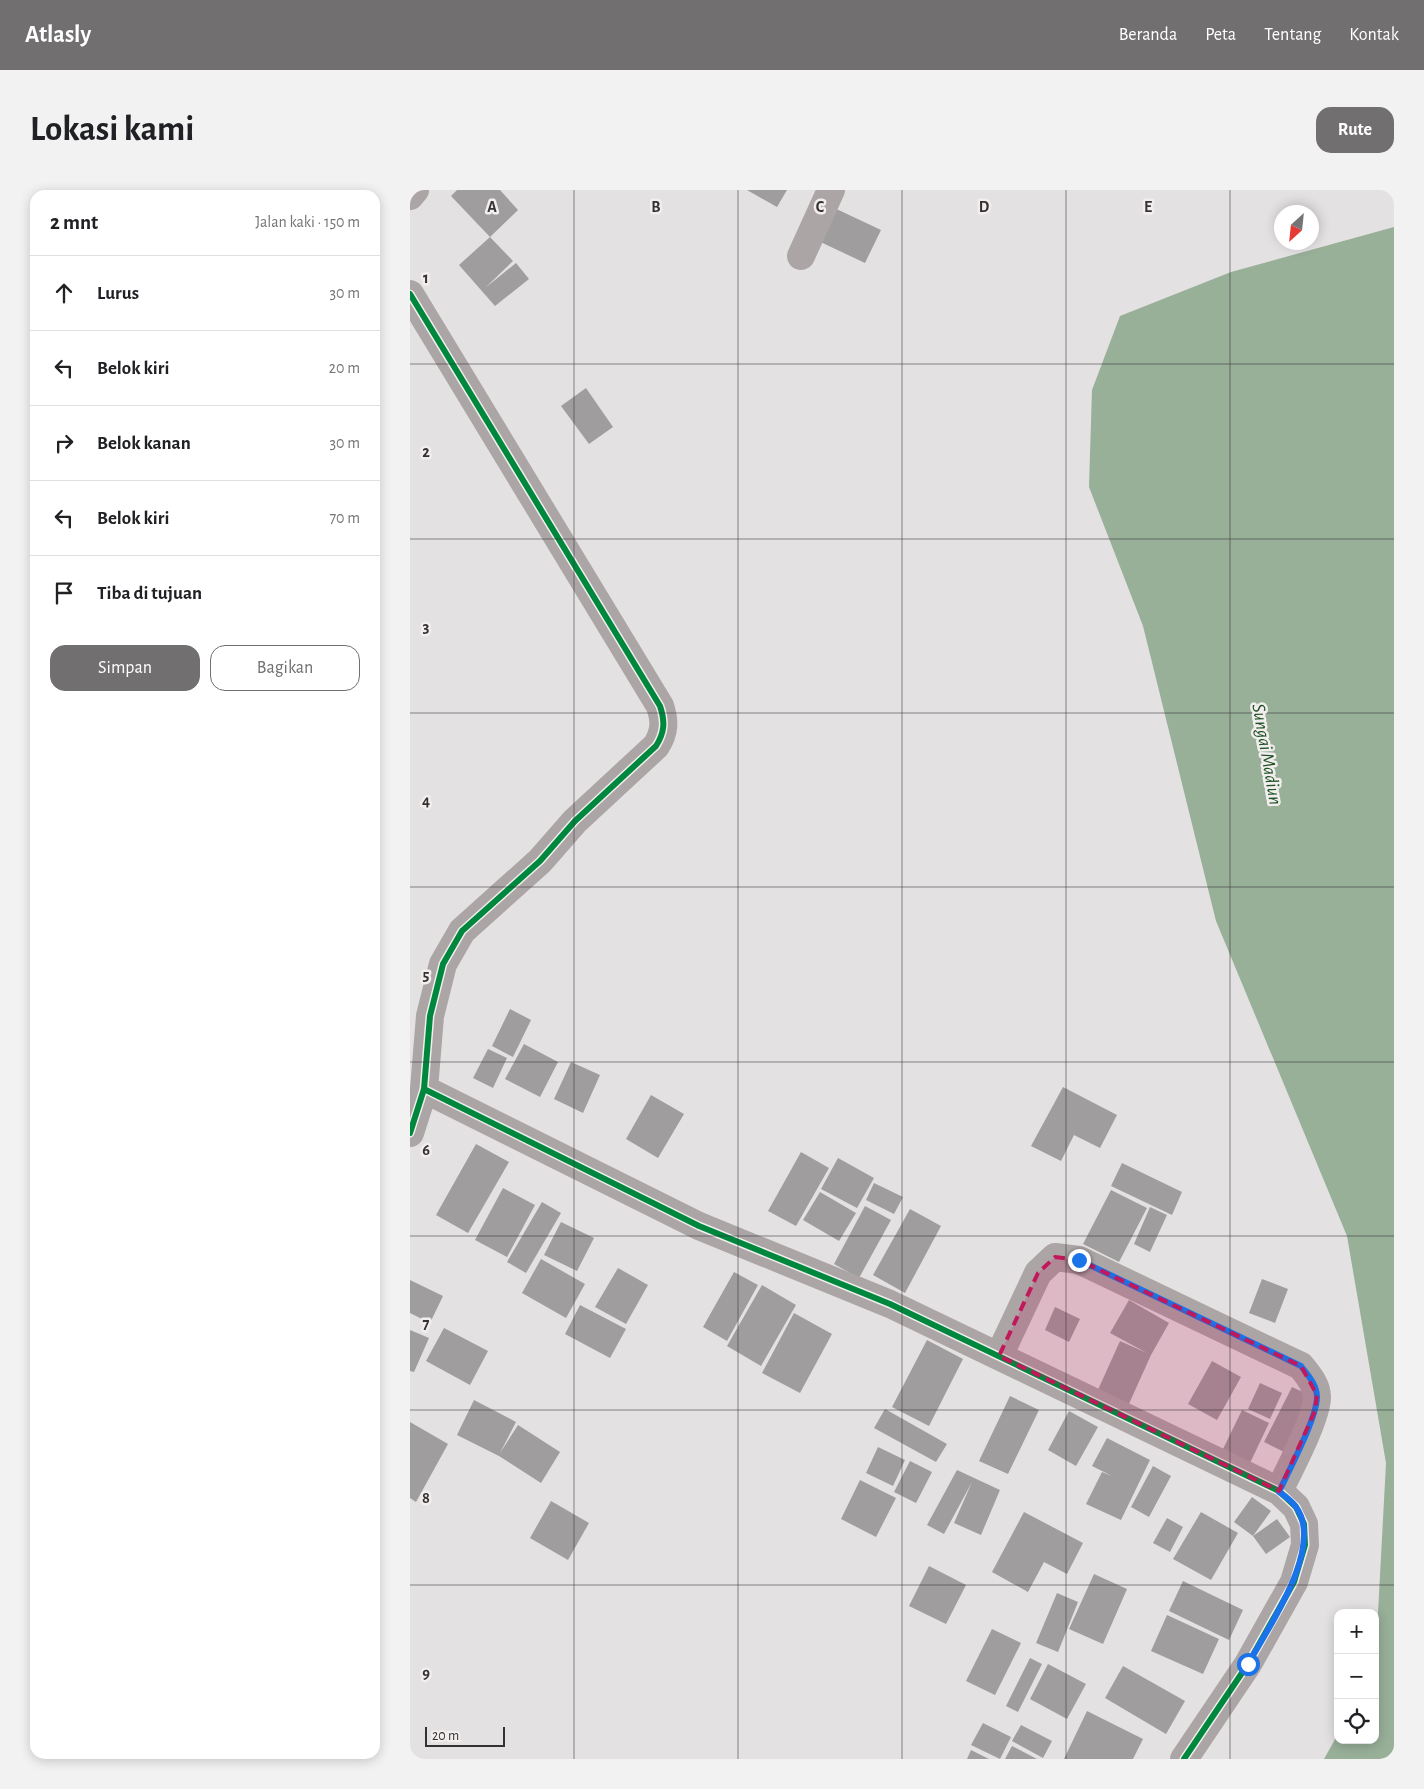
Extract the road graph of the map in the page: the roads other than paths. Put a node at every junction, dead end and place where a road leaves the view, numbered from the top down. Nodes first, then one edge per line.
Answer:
1 (415, 190) edge
2 (831, 190) edge
3 (410, 196) edge
4 (801, 256) dead end
5 (410, 294) edge
6 (424, 1089) junction
7 (410, 1133) edge
8 (999, 1356) junction
9 (1279, 1492) junction
10 (1184, 1759) edge

1 - 3 street
2 - 4 street
5 - 6 street
6 - 7 street
6 - 8 street
8 - 9 street
8 - 9 street
9 - 10 street

